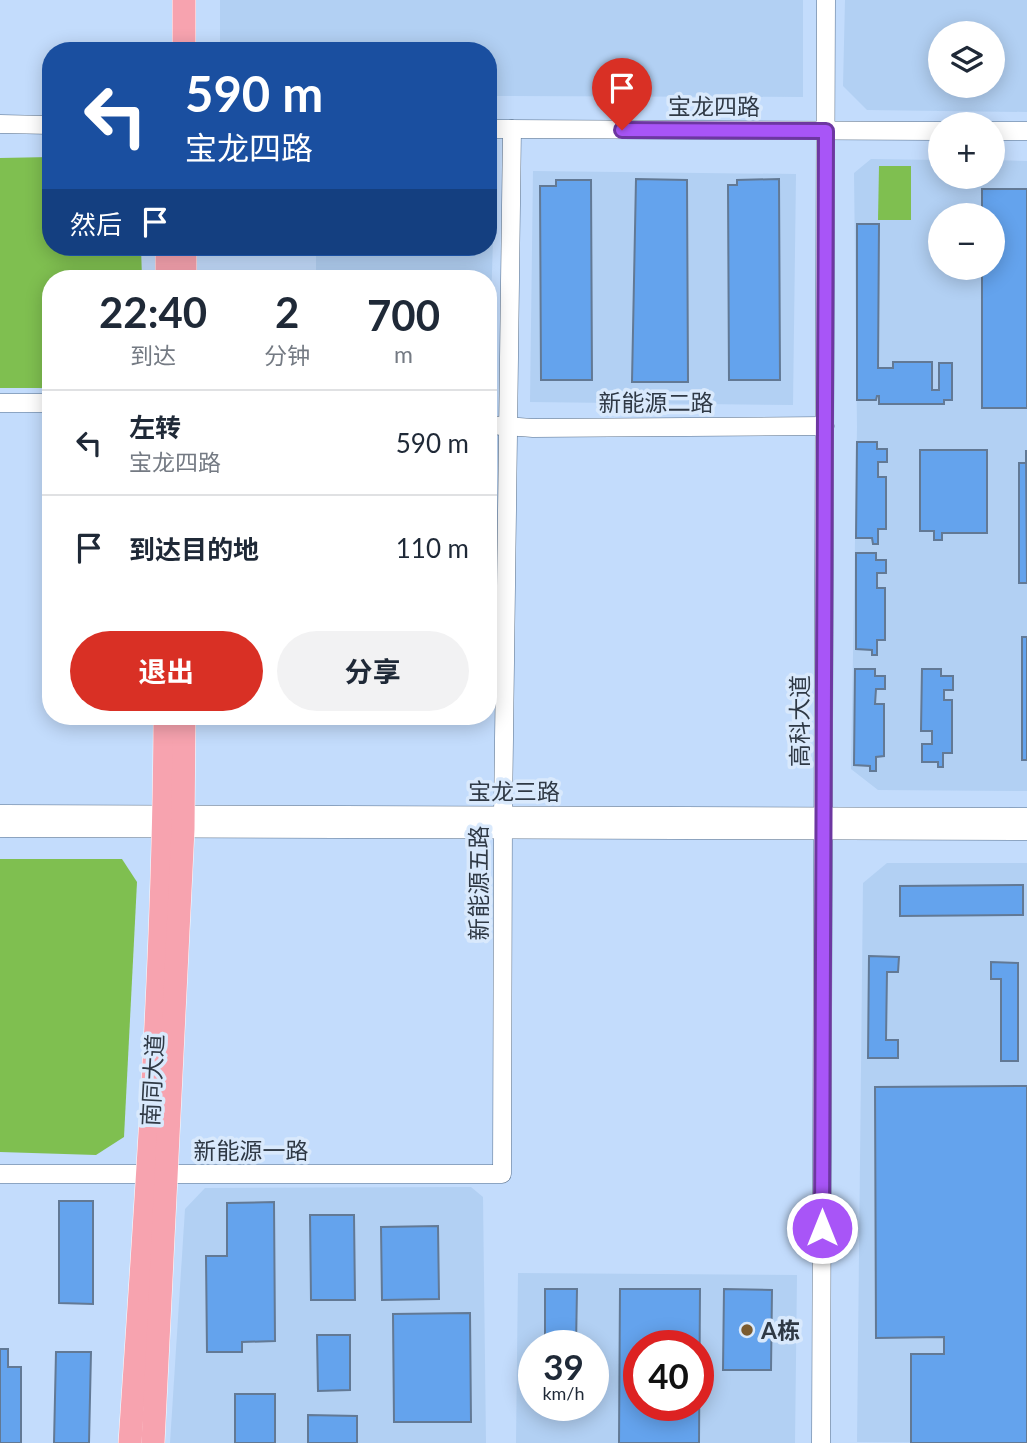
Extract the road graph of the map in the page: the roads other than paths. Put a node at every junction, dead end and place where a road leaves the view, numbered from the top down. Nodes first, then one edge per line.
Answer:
1 (169, 0) edge
2 (184, 0) edge
3 (826, 0) edge
4 (168, 42) edge
5 (184, 42) edge
6 (0, 124) edge
7 (42, 125) edge
8 (497, 129) edge
9 (512, 129) junction
10 (826, 131) junction
11 (928, 131) edge
12 (1005, 131) edge
13 (1027, 131) edge
14 (0, 403) edge
15 (42, 403) edge
16 (497, 425) edge
17 (508, 426) junction
18 (825, 426) junction
19 (166, 725) edge
20 (183, 725) edge
21 (0, 814) edge
22 (1027, 817) edge
23 (174, 822) junction
24 (503, 823) junction
25 (823, 824) junction
26 (0, 828) edge
27 (1027, 831) edge
28 (0, 1174) edge
29 (157, 1174) junction
30 (502, 1174) joint
31 (130, 1443) edge
32 (153, 1443) edge
33 (821, 1443) edge

1 - 4 main road
2 - 5 main road
3 - 10 street, 高科大道
6 - 7 street
8 - 9 street, 宝龙四路
9 - 10 street, 宝龙四路
9 - 17 street, 新能源五路
10 - 11 street, 宝龙四路
10 - 18 street, 高科大道
12 - 13 street
14 - 15 street
16 - 17 street, 新能源二路
17 - 18 street, 新能源二路
17 - 24 street, 新能源五路
18 - 25 street, 高科大道
19 - 23 main road, 南同大道
20 - 23 main road, 南同大道
21 - 23 street, 宝龙三路
22 - 25 street, 宝龙三路
23 - 24 street, 宝龙三路
23 - 26 street, 宝龙三路
23 - 29 main road, 南同大道
24 - 25 street, 宝龙三路
24 - 30 street, 新能源五路
25 - 27 street, 宝龙三路
25 - 33 street, 高科大道
28 - 29 street, 新能源一路
29 - 30 street, 新能源一路
29 - 31 main road, 南同大道
29 - 32 main road, 南同大道

